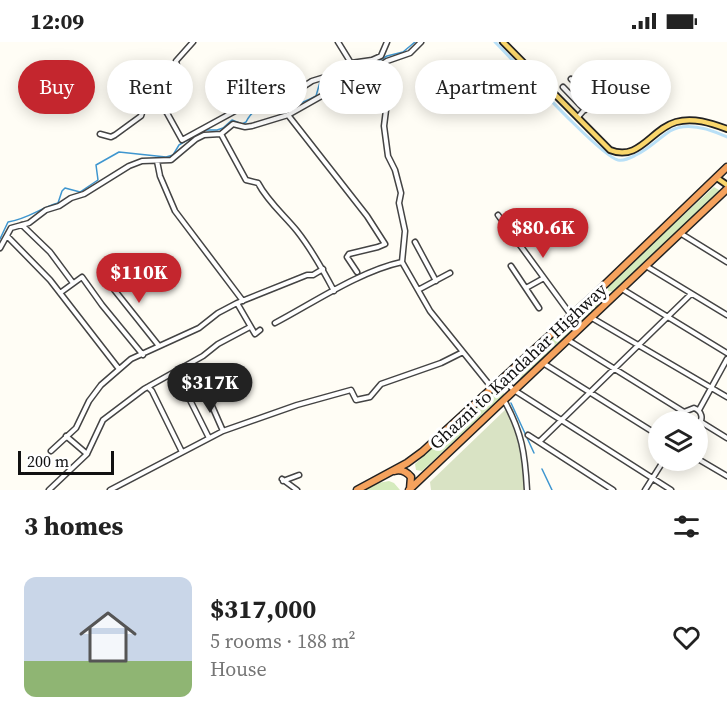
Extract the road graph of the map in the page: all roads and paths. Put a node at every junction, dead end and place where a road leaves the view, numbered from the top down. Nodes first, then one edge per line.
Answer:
1 (193, 42) edge
2 (338, 42) edge
3 (387, 42) edge
4 (421, 42) edge
5 (503, 42) edge
6 (178, 60) edge
7 (349, 60) edge
8 (377, 60) edge
9 (386, 60) edge
10 (319, 79) edge
11 (562, 87) dead end
12 (570, 95) edge
13 (319, 98) edge
14 (142, 114) edge
15 (168, 114) edge
16 (386, 114) edge
17 (581, 114) edge
18 (288, 115) junction
19 (578, 117) junction
20 (727, 129) edge
21 (100, 134) dead end
22 (221, 134) junction
23 (157, 161) junction
24 (727, 166) edge
25 (717, 178) junction
26 (727, 187) edge
27 (498, 215) dead end
28 (22, 225) junction
29 (680, 233) junction
30 (7, 236) junction
31 (415, 242) dead end
32 (0, 248) edge
33 (402, 262) junction
34 (727, 262) edge
35 (511, 266) dead end
36 (646, 266) junction
37 (323, 269) junction
38 (357, 272) dead end
39 (450, 273) dead end
40 (104, 277) dead end
41 (544, 278) junction
42 (436, 281) junction
43 (74, 283) junction
44 (526, 288) junction
45 (622, 289) junction
46 (418, 290) junction
47 (334, 291) junction
48 (597, 292) junction
49 (60, 293) junction
50 (691, 294) junction
51 (243, 301) junction
52 (607, 302) junction
53 (237, 303) junction
54 (539, 308) dead end
55 (571, 315) junction
56 (727, 315) edge
57 (668, 316) junction
58 (591, 317) junction
59 (275, 323) dead end
60 (251, 329) junction
61 (260, 330) dead end
62 (567, 340) junction
63 (637, 345) junction
64 (159, 346) junction
65 (463, 352) junction
66 (727, 353) edge
67 (143, 355) junction
68 (727, 359) edge
69 (543, 363) junction
70 (613, 368) junction
71 (119, 369) junction
72 (502, 379) junction
73 (148, 387) junction
74 (492, 388) junction
75 (712, 388) junction
76 (205, 390) dead end
77 (514, 390) junction
78 (589, 392) junction
79 (727, 397) edge
80 (190, 400) dead end
81 (504, 400) junction
82 (699, 410) joint
83 (682, 411) edge
84 (686, 411) edge
85 (561, 420) junction
86 (708, 428) edge
87 (648, 429) edge
88 (223, 431) junction
89 (528, 435) dead end
90 (66, 436) junction
91 (209, 438) junction
92 (727, 438) edge
93 (539, 442) junction
94 (51, 451) dead end
95 (182, 452) junction
96 (87, 454) junction
97 (708, 465) edge
98 (657, 471) edge
99 (390, 472) junction
100 (299, 475) dead end
101 (727, 476) edge
102 (652, 478) junction
103 (360, 488) edge
104 (49, 490) edge
105 (110, 490) edge
106 (297, 490) edge
107 (350, 490) edge
108 (410, 490) edge
109 (527, 490) edge
110 (613, 490) edge
111 (645, 490) edge
112 (671, 490) edge

1 - 6 street
2 - 7 street
3 - 8 street
4 - 9 street
5 - 19 main road
10 - 15 street
11 - 12 street
13 - 18 street
14 - 21 street
16 - 33 street
17 - 19 street
18 - 22 street
18 - 38 street
19 - 20 main road
22 - 23 street
22 - 37 street
23 - 28 street
23 - 51 street
24 - 25 highway, Ghazni to Kandahar Highway
25 - 26 main road
25 - 48 highway, Ghazni to Kandahar Highway
26 - 29 highway, Ghazni to Kandahar Highway
27 - 41 street
28 - 30 street
28 - 43 street
29 - 34 street
29 - 36 highway, Ghazni to Kandahar Highway
30 - 32 street
30 - 49 street
31 - 42 street
33 - 46 street
33 - 47 street
35 - 44 street
36 - 45 highway, Ghazni to Kandahar Highway
36 - 50 street
37 - 47 street
37 - 51 street
39 - 42 street
40 - 64 street
41 - 44 street
41 - 55 street
42 - 46 street
43 - 49 street
43 - 67 street
44 - 54 street
45 - 52 highway, Ghazni to Kandahar Highway
45 - 57 street
46 - 65 street
47 - 59 street
48 - 52 highway
48 - 55 highway, Ghazni to Kandahar Highway
49 - 71 street
50 - 56 street
50 - 57 street
51 - 53 street
52 - 58 highway, Ghazni to Kandahar Highway
53 - 60 street
53 - 64 street
55 - 72 highway, Ghazni to Kandahar Highway
57 - 63 street
57 - 66 street
58 - 62 highway, Ghazni to Kandahar Highway
58 - 63 street
60 - 61 street
60 - 73 street
62 - 69 highway, Ghazni to Kandahar Highway
62 - 70 street
63 - 70 street
63 - 75 street
64 - 67 street
65 - 74 street
65 - 88 street
67 - 71 street
68 - 75 street
69 - 77 highway, Ghazni to Kandahar Highway
69 - 78 street
70 - 78 street
70 - 83 street
71 - 90 street
72 - 74 highway, Ghazni to Kandahar Highway
72 - 77 street
73 - 95 street
73 - 96 street
74 - 99 highway, Ghazni to Kandahar Highway
75 - 79 street
75 - 82 street
76 - 88 street
77 - 81 highway, Ghazni to Kandahar Highway
77 - 85 street
78 - 85 street
78 - 87 street
80 - 91 street
81 - 108 highway, Ghazni to Kandahar Highway
81 - 109 street
82 - 84 street
85 - 93 street
85 - 102 street
86 - 92 street
88 - 91 street
89 - 93 street
90 - 94 street
90 - 96 street
91 - 95 street
93 - 110 street
95 - 105 street
96 - 104 street
97 - 101 street
98 - 102 street
99 - 103 highway, Ghazni to Kandahar Highway
99 - 108 highway, Ghazni to Kandahar Highway
100 - 106 street
102 - 111 street
102 - 112 street
103 - 107 highway, Ghazni to Kandahar Highway

